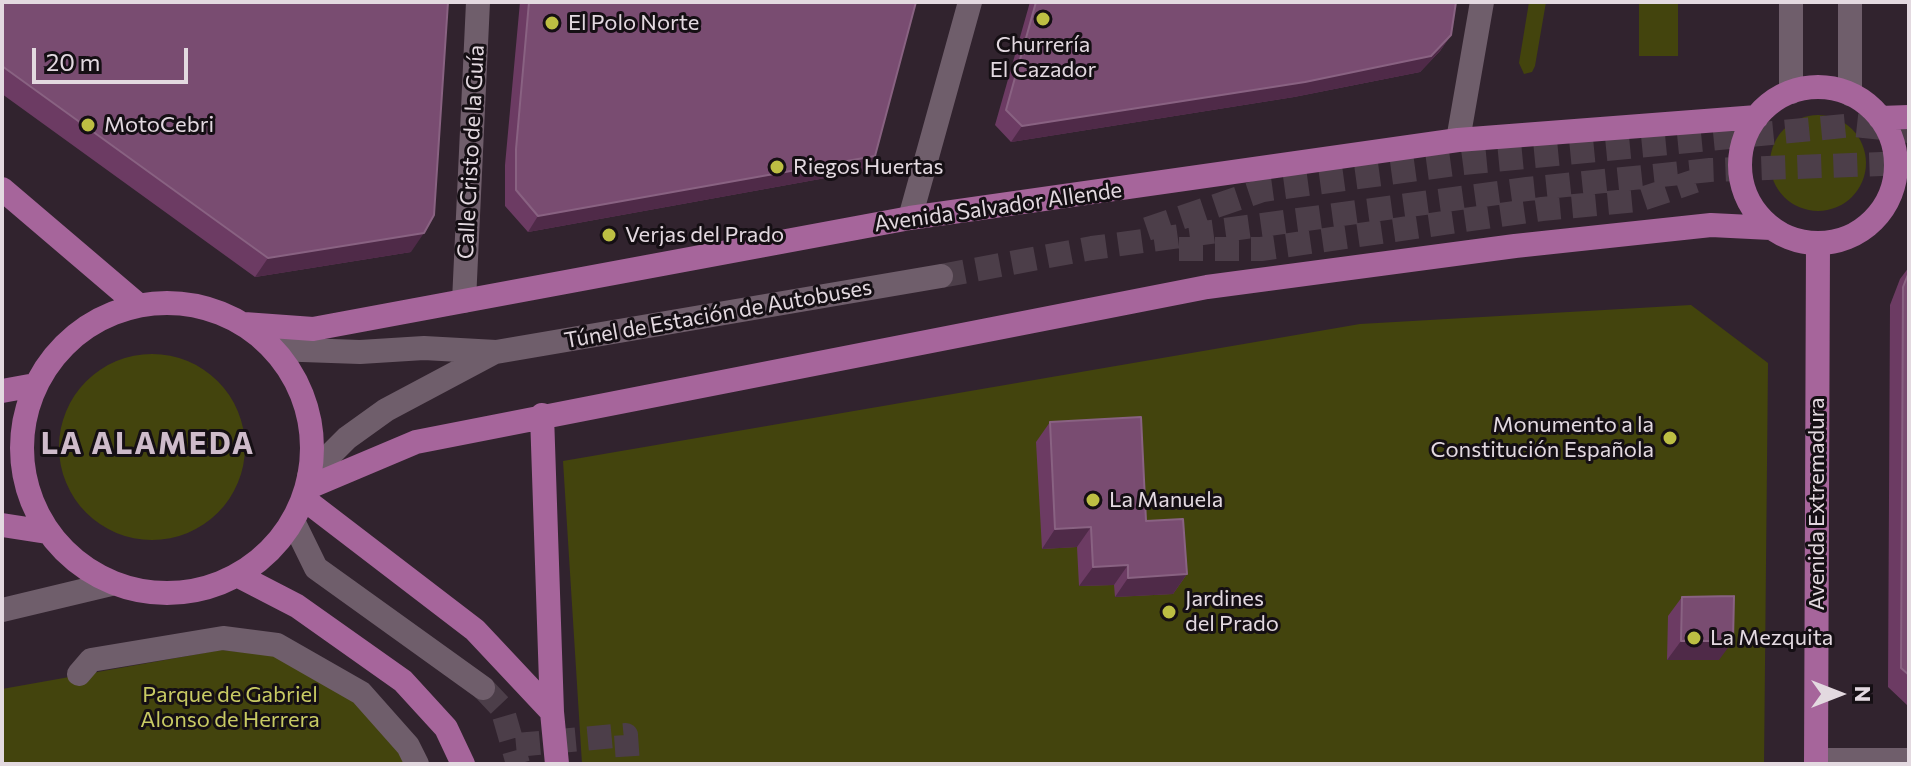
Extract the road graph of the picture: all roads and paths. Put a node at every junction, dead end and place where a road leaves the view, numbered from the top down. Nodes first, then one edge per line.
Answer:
1 (478, 2) edge
2 (970, 2) edge
3 (1482, 2) edge
4 (1791, 2) edge
5 (1850, 2) edge
6 (1791, 92) junction
7 (1850, 94) junction
8 (1757, 117) junction
9 (1909, 117) edge
10 (1880, 118) junction
11 (1458, 140) junction
12 (2, 189) edge
13 (1900, 194) edge
14 (910, 218) junction
15 (1771, 228) junction
16 (1818, 243) junction
17 (941, 276) tunnel mouth
18 (464, 301) junction
19 (137, 304) junction
20 (244, 324) junction
21 (274, 349) junction
22 (496, 352) junction
23 (35, 385) junction
24 (2, 391) edge
25 (542, 415) junction
26 (303, 496) junction
27 (2, 525) edge
28 (47, 532) junction
29 (239, 576) junction
30 (111, 584) junction
31 (2, 610) edge
32 (79, 674) dead end
33 (483, 688) tunnel mouth
34 (552, 712) junction
35 (1909, 760) edge
36 (1816, 762) edge
37 (417, 764) edge
38 (463, 764) edge
39 (557, 764) edge

1 - 18 street, Calle Cristo de la Guía
2 - 14 street
3 - 11 street
4 - 6 street
5 - 7 street
6 - 7 main road
6 - 8 main road
7 - 10 main road
8 - 11 main road, Avenida Salvador Allende
8 - 15 main road
9 - 10 main road
10 - 13 main road
11 - 14 main road, Avenida Salvador Allende
12 - 19 main road
13 - 16 main road
14 - 18 main road, Avenida Salvador Allende
15 - 16 main road
15 - 25 main road
16 - 36 main road, Avenida Extremadura
17 - 22 street, Túnel de Estación de Autobuses
18 - 20 main road, Avenida Salvador Allende
19 - 20 main road
19 - 23 main road
20 - 21 main road
21 - 22 street, Túnel de Estación de Autobuses
21 - 26 main road
22 - 26 street, Túnel de Estación de Autobuses
23 - 24 main road
23 - 28 main road
25 - 26 main road
25 - 34 main road
26 - 29 main road
26 - 33 street
26 - 34 main road
27 - 28 main road
28 - 30 main road
29 - 30 main road
29 - 38 main road
30 - 31 street
32 - 37 street
34 - 39 main road
35 - 36 street

